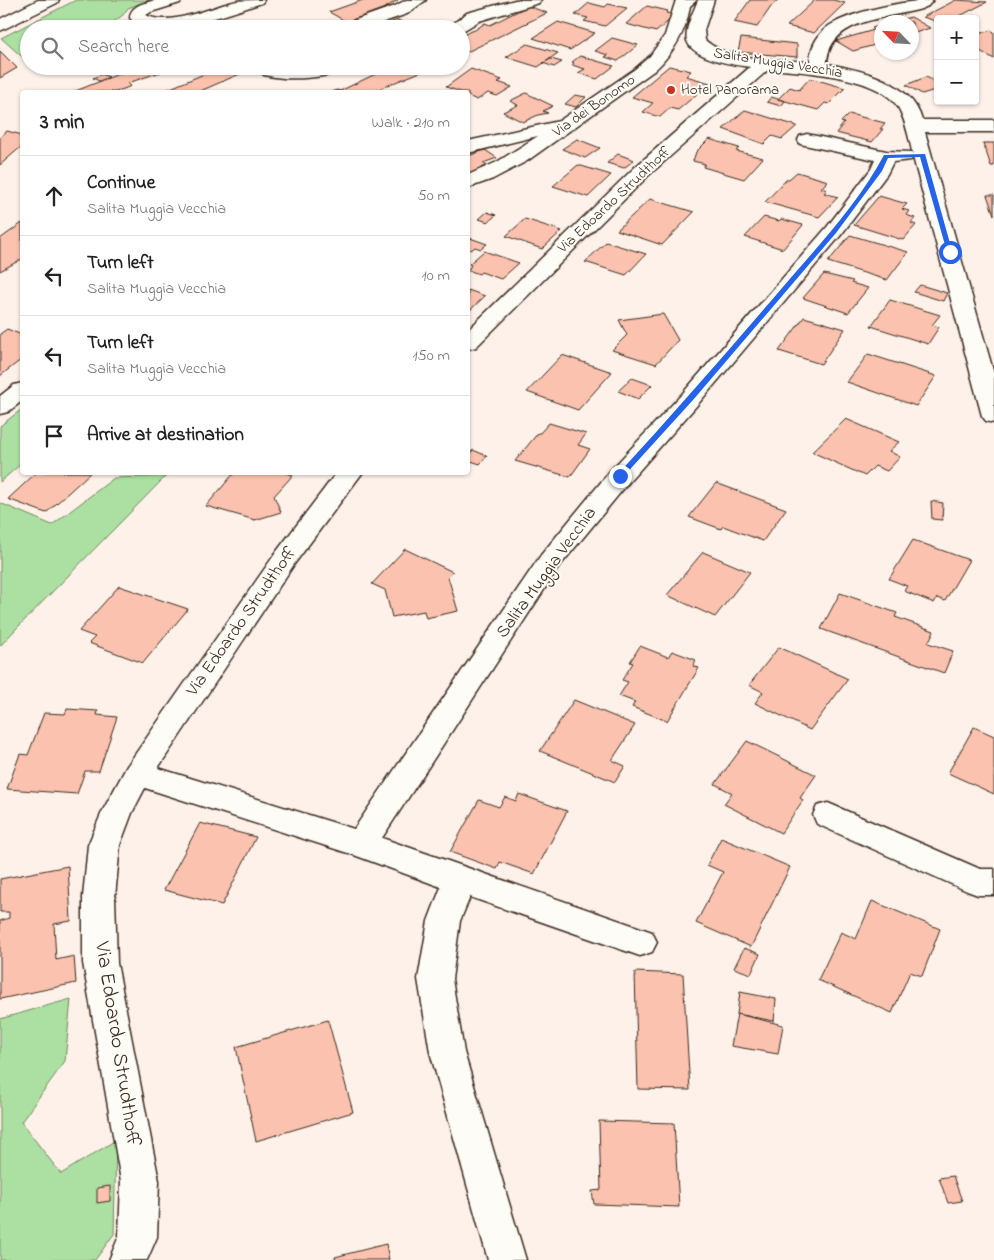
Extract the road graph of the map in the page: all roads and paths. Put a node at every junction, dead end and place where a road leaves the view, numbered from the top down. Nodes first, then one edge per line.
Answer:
1 (51, 0) edge
2 (174, 0) edge
3 (256, 0) edge
4 (418, 0) edge
5 (533, 0) edge
6 (689, 0) edge
7 (706, 0) edge
8 (869, 0) edge
9 (925, 0) edge
10 (856, 19) junction
11 (141, 20) edge
12 (184, 20) edge
13 (373, 20) edge
14 (468, 20) edge
15 (0, 26) edge
16 (765, 63) junction
17 (818, 68) junction
18 (567, 124) junction
19 (915, 126) junction
20 (994, 126) edge
21 (808, 140) dead end
22 (470, 147) edge
23 (923, 155) junction
24 (886, 157) junction
25 (470, 181) edge
26 (470, 340) edge
27 (20, 392) edge
28 (993, 406) edge
29 (0, 407) edge
30 (349, 475) edge
31 (138, 774) junction
32 (828, 815) dead end
33 (361, 844) junction
34 (460, 880) junction
35 (994, 882) edge
36 (640, 942) dead end
37 (128, 1260) edge
38 (507, 1260) edge

1 - 15 street
2 - 11 street
3 - 12 street
4 - 13 street
5 - 14 street
6 - 18 street, Via dei Bonomo
7 - 16 street, Salita Muggia Vecchia
8 - 10 street
9 - 10 street
10 - 17 street
16 - 17 street, Salita Muggia Vecchia
16 - 26 street, Via Edoardo Strudthoff
17 - 19 street, Salita Muggia Vecchia
18 - 22 street
18 - 25 street, Via dei Bonomo
19 - 20 street
19 - 23 street, Salita Muggia Vecchia
21 - 24 street
23 - 24 street
23 - 28 street, Salita Muggia Vecchia
24 - 33 street, Salita Muggia Vecchia
27 - 29 street
30 - 31 street, Via Edoardo Strudthoff
31 - 33 street
31 - 37 street, Via Edoardo Strudthoff
32 - 35 street
33 - 34 street
34 - 36 street
34 - 38 street

